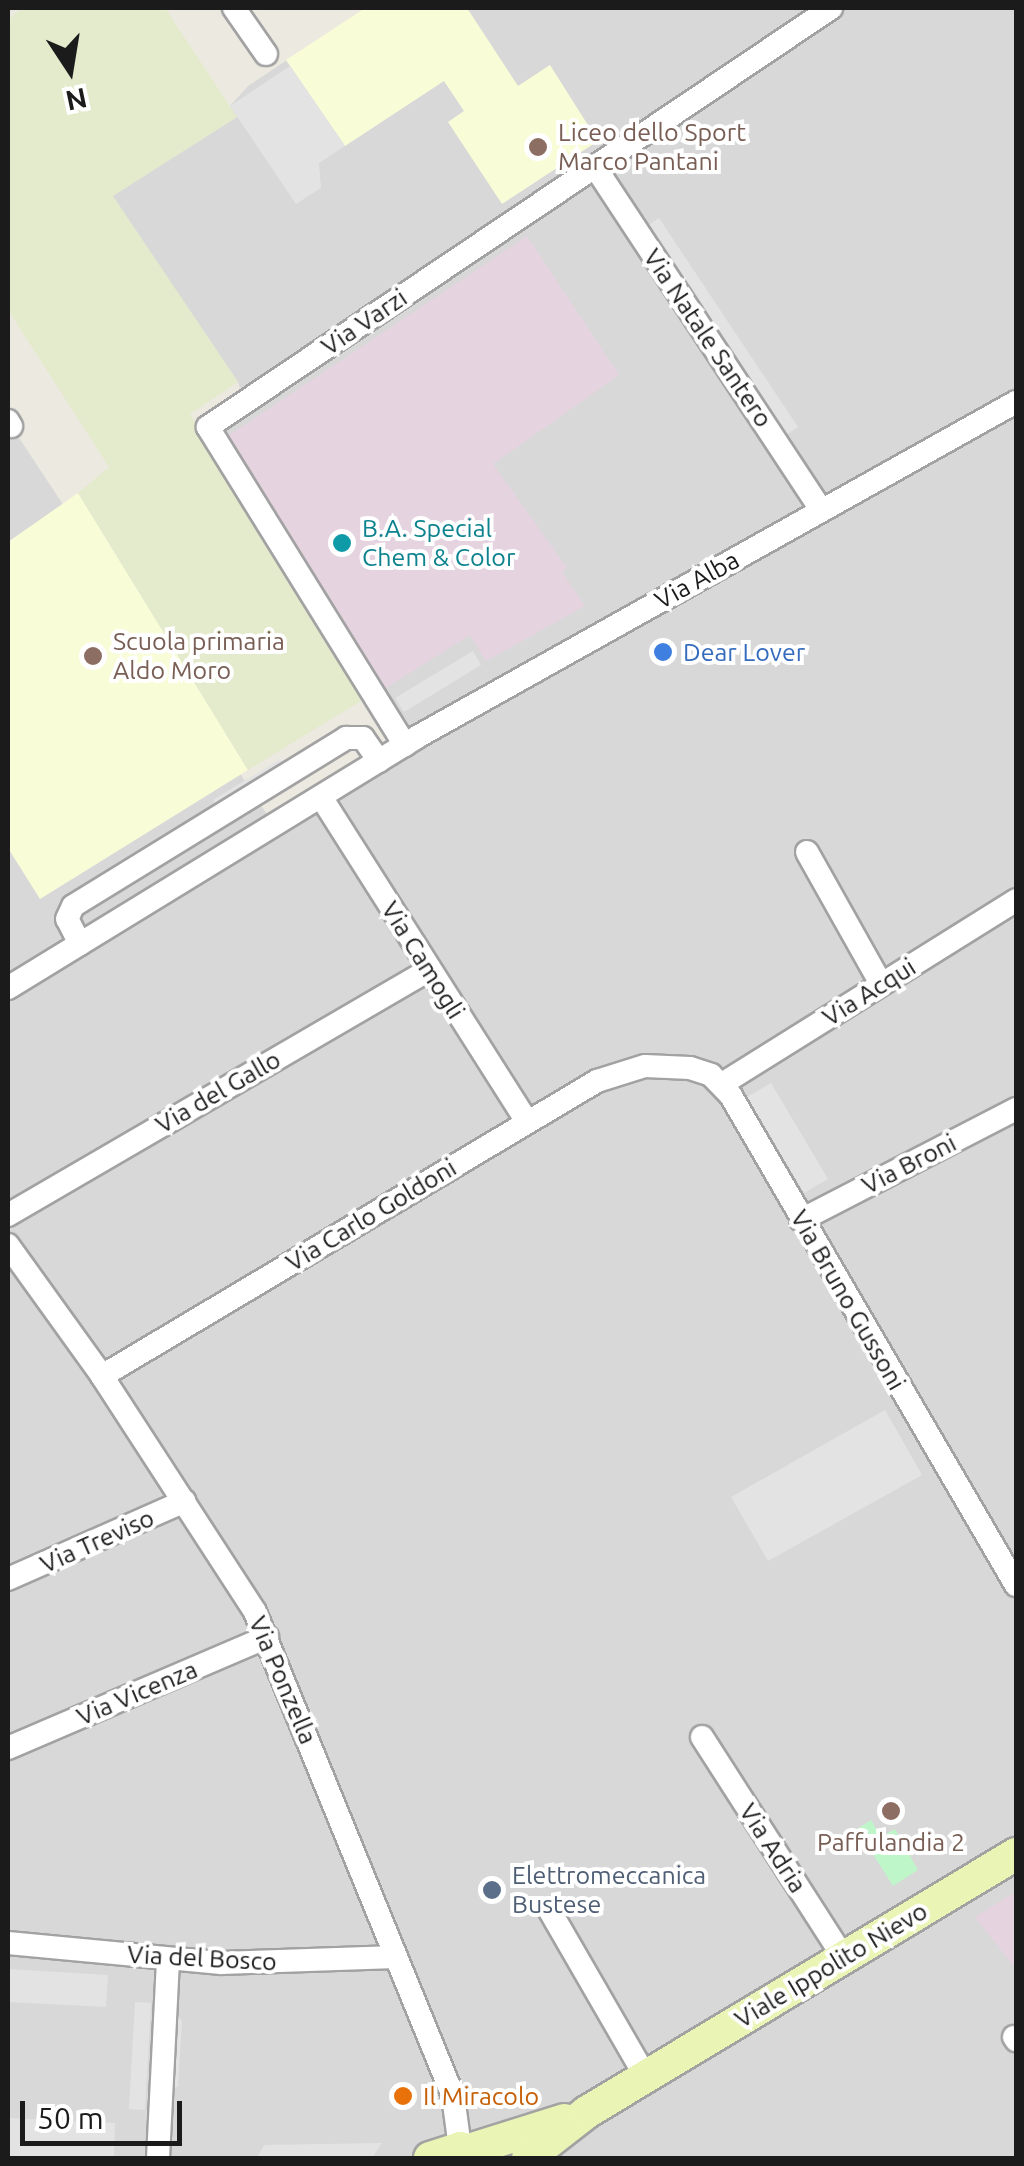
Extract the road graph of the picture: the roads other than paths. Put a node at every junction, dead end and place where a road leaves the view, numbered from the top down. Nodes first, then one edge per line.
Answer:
1 (234, 8) edge
2 (830, 8) edge
3 (266, 54) dead end
4 (594, 167) junction
5 (1016, 402) edge
6 (821, 510) junction
7 (405, 745) junction
8 (378, 761) junction
9 (321, 797) junction
10 (806, 852) dead end
11 (1016, 900) edge
12 (80, 944) junction
13 (429, 970) junction
14 (882, 984) junction
15 (8, 988) edge
16 (722, 1084) junction
17 (1016, 1109) edge
18 (527, 1122) junction
19 (8, 1215) edge
20 (801, 1220) junction
21 (10, 1254) edge
22 (102, 1376) junction
23 (186, 1501) junction
24 (8, 1579) edge
25 (1016, 1585) edge
26 (267, 1637) junction
27 (702, 1737) dead end
28 (8, 1748) edge
29 (1016, 1854) edge
30 (550, 1911) dead end
31 (8, 1943) edge
32 (396, 1957) junction
33 (844, 1958) junction
34 (168, 1959) junction
35 (646, 2077) junction
36 (587, 2112) junction
37 (461, 2154) edge
38 (158, 2158) edge
39 (528, 2158) edge

1 - 3 street
2 - 4 street, Via Varzi
4 - 6 street, Via Natale Santero
4 - 7 street, Via Varzi
5 - 6 street, Via Alba
6 - 7 street, Via Alba
7 - 8 street, Via Alba
8 - 9 street, Via Alba
8 - 12 street
9 - 12 street, Via Alba
9 - 13 street, Via Camogli
10 - 14 street
11 - 14 street, Via Acqui
12 - 15 street, Via Alba
13 - 18 street, Via Camogli
13 - 19 street, Via del Gallo
14 - 16 street, Via Acqui
16 - 18 street, Via Carlo Goldoni
16 - 20 street, Via Bruno Gussoni
17 - 20 street, Via Broni
18 - 22 street, Via Carlo Goldoni
20 - 25 street, Via Bruno Gussoni
21 - 22 street, Via Ponzella
22 - 23 street, Via Ponzella
23 - 24 street, Via Treviso
23 - 26 street, Via Ponzella
26 - 28 street, Via Vicenza
26 - 32 street, Via Ponzella
27 - 33 street, Via Adria
29 - 33 main road, Viale Ippolito Nievo
30 - 35 street
31 - 34 street, Via del Bosco
32 - 34 street, Via del Bosco
32 - 37 street, Via Ponzella
33 - 35 main road, Viale Ippolito Nievo
34 - 38 street
35 - 36 main road, Viale Ippolito Nievo
36 - 37 main road, Viale Ippolito Nievo
36 - 39 main road, Viale Ippolito Nievo

